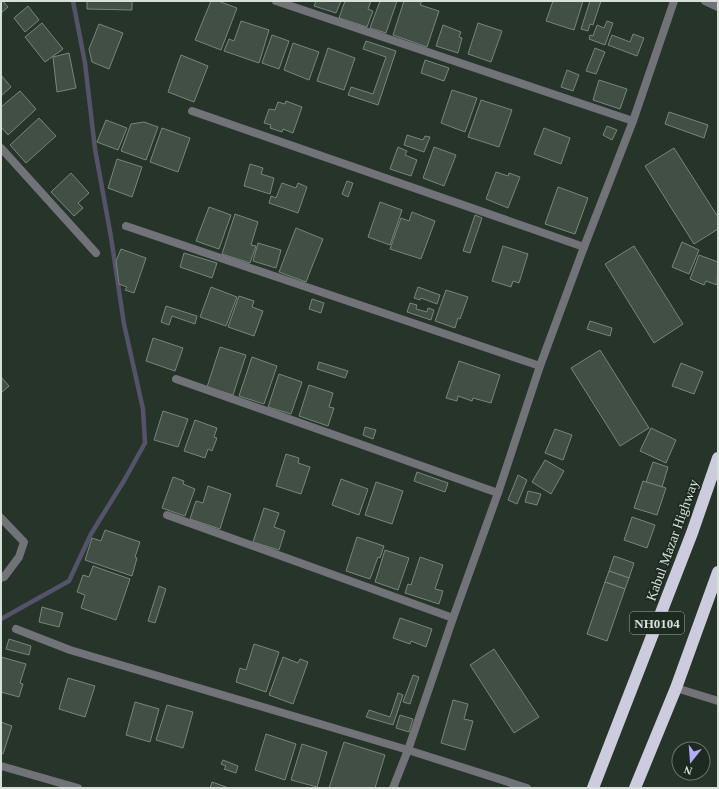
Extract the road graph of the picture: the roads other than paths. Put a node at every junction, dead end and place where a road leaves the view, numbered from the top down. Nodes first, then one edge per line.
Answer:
1 (276, 1) edge
2 (674, 1) edge
3 (705, 1) edge
4 (718, 7) edge
5 (192, 111) dead end
6 (633, 121) junction
7 (1, 148) edge
8 (126, 226) dead end
9 (584, 247) junction
10 (96, 253) dead end
11 (540, 366) junction
12 (176, 379) dead end
13 (718, 458) edge
14 (498, 493) junction
15 (167, 515) dead end
16 (1, 518) edge
17 (718, 572) edge
18 (1, 578) edge
19 (452, 618) junction
20 (16, 629) dead end
21 (676, 688) junction
22 (718, 702) edge
23 (408, 750) junction
24 (1, 766) edge
25 (78, 788) edge
26 (393, 788) edge
27 (528, 788) edge
28 (593, 788) edge
29 (636, 788) edge

1 - 6 street
2 - 6 street
3 - 4 street
5 - 9 street
6 - 9 street
7 - 10 street
8 - 11 street
9 - 11 street
11 - 14 street
12 - 14 street
13 - 28 highway, Kabul Mazar Highway / NH0104
14 - 19 street
15 - 19 street
16 - 18 street
17 - 21 highway, NH0104
19 - 23 street
20 - 23 street
21 - 22 street
21 - 29 highway, NH0104
23 - 26 street
23 - 27 street
24 - 25 street

